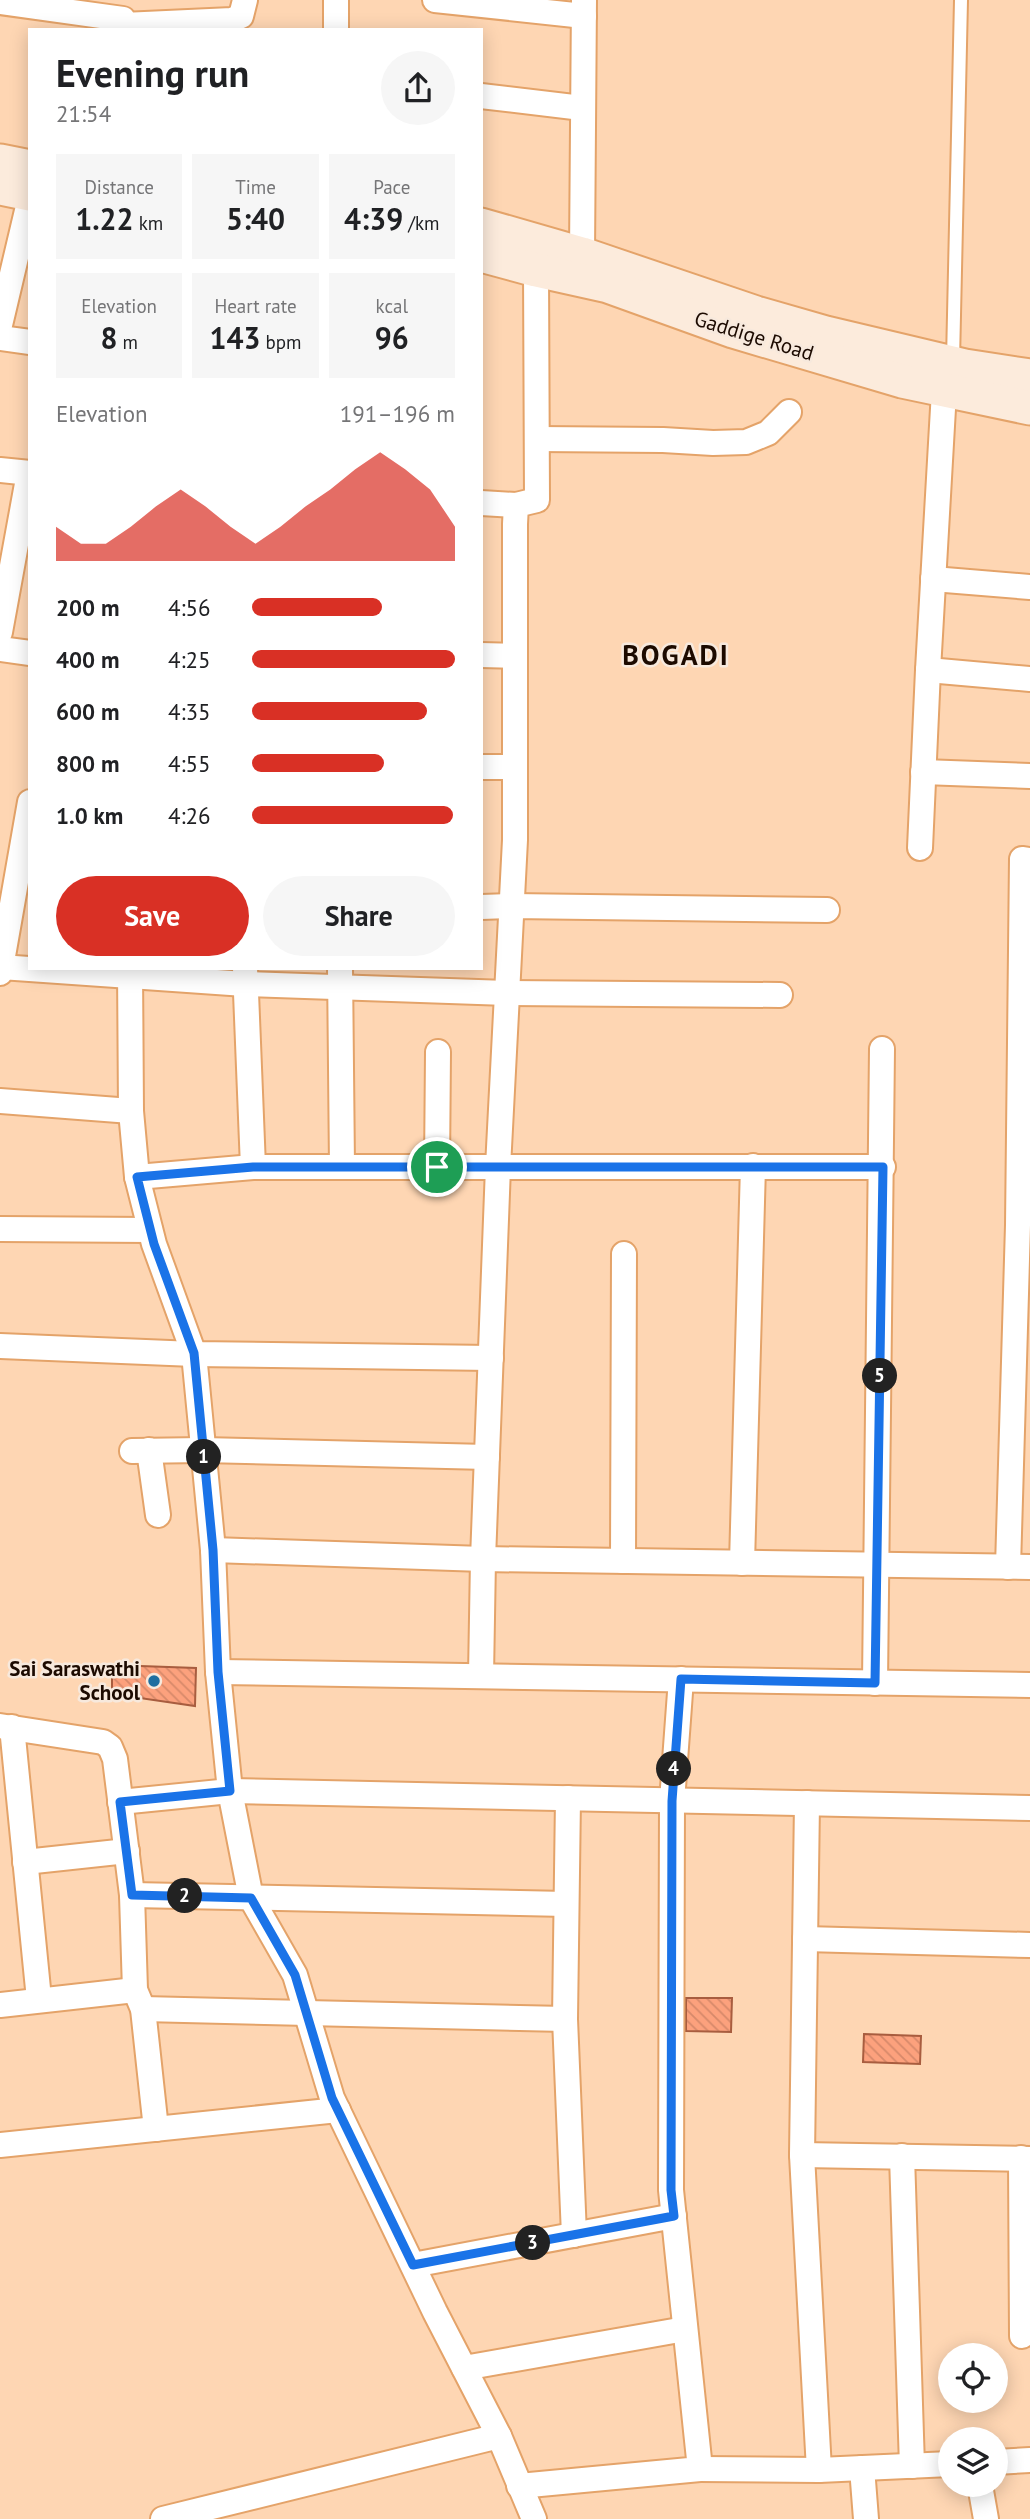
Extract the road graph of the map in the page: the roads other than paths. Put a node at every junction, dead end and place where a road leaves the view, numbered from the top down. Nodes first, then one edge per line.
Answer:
1 (245, 0) edge
2 (335, 0) edge
3 (435, 0) edge
4 (961, 0) edge
5 (0, 2) edge
6 (584, 8) edge
7 (123, 19) edge
8 (336, 28) edge
9 (483, 96) edge
10 (582, 108) junction
11 (0, 161) edge
12 (28, 167) edge
13 (0, 188) edge
14 (28, 195) edge
15 (28, 205) edge
16 (483, 226) edge
17 (582, 254) junction
18 (483, 256) edge
19 (536, 270) junction
20 (0, 325) edge
21 (0, 338) edge
22 (28, 342) edge
23 (1030, 376) edge
24 (948, 377) junction
25 (1030, 408) edge
26 (789, 412) dead end
27 (537, 439) junction
28 (0, 470) edge
29 (28, 473) edge
30 (28, 478) edge
31 (483, 503) edge
32 (516, 505) junction
33 (933, 579) junction
34 (1030, 587) edge
35 (0, 632) edge
36 (0, 649) edge
37 (28, 653) edge
38 (483, 655) edge
39 (515, 656) junction
40 (928, 670) junction
41 (1030, 679) edge
42 (483, 767) edge
43 (514, 767) junction
44 (923, 772) junction
45 (1030, 776) edge
46 (28, 808) edge
47 (17, 842) edge
48 (920, 848) dead end
49 (1030, 860) edge
50 (512, 906) junction
51 (483, 908) edge
52 (827, 911) dead end
53 (0, 967) edge
54 (28, 968) edge
55 (78, 970) edge
56 (130, 972) edge
57 (0, 973) edge
58 (245, 976) edge
59 (340, 977) edge
60 (507, 993) junction
61 (780, 996) dead end
62 (882, 1049) dead end
63 (438, 1052) dead end
64 (0, 1101) edge
65 (131, 1111) junction
66 (253, 1167) junction
67 (342, 1167) junction
68 (437, 1167) junction
69 (498, 1167) junction
70 (753, 1167) junction
71 (883, 1167) junction
72 (137, 1177) junction
73 (1024, 1224) edge
74 (0, 1229) edge
75 (150, 1230) junction
76 (624, 1254) dead end
77 (0, 1346) edge
78 (194, 1353) junction
79 (491, 1358) junction
80 (203, 1450) junction
81 (487, 1457) junction
82 (158, 1515) dead end
83 (213, 1550) junction
84 (483, 1559) junction
85 (623, 1561) junction
86 (742, 1563) junction
87 (878, 1566) junction
88 (1019, 1567) edge
89 (218, 1672) junction
90 (481, 1676) junction
91 (681, 1679) junction
92 (875, 1683) junction
93 (1030, 1685) edge
94 (6, 1726) edge
95 (230, 1791) junction
96 (568, 1798) junction
97 (672, 1801) junction
98 (120, 1802) junction
99 (807, 1803) junction
100 (1030, 1808) edge
101 (127, 1851) junction
102 (25, 1862) junction
103 (132, 1895) junction
104 (251, 1898) junction
105 (566, 1904) junction
106 (805, 1939) junction
107 (1030, 1945) edge
108 (39, 1999) junction
109 (139, 1999) junction
110 (0, 2005) edge
111 (308, 2014) junction
112 (565, 2019) junction
113 (338, 2110) junction
114 (156, 2129) junction
115 (0, 2145) edge
116 (802, 2155) junction
117 (902, 2157) junction
118 (1025, 2159) edge
119 (674, 2216) junction
120 (574, 2235) junction
121 (413, 2265) junction
122 (685, 2329) junction
123 (1022, 2336) dead end
124 (464, 2368) junction
125 (499, 2436) junction
126 (1030, 2460) edge
127 (1008, 2461) edge
128 (938, 2465) edge
129 (912, 2466) junction
130 (862, 2468) junction
131 (700, 2469) junction
132 (819, 2470) junction
133 (519, 2486) junction
134 (983, 2497) edge
135 (207, 2514) edge
136 (163, 2519) edge
137 (534, 2519) edge
138 (866, 2519) edge
139 (986, 2519) edge

1 - 7 street
2 - 8 street
3 - 6 street
4 - 24 lane
5 - 7 street
6 - 10 street
9 - 10 street
10 - 17 street
11 - 12 main road
13 - 14 main road
15 - 20 street
16 - 17 main road, Gaddige Road
17 - 24 main road, Gaddige Road
18 - 19 main road, Gaddige Road
19 - 24 main road, Gaddige Road
19 - 27 street
21 - 22 street
23 - 24 main road, Gaddige Road
24 - 25 main road, Gaddige Road
24 - 33 street
26 - 27 street
27 - 32 street
28 - 29 street
30 - 35 street
31 - 32 street
32 - 39 street
33 - 34 street
33 - 40 street
36 - 37 street
38 - 39 street
39 - 43 street
40 - 41 street
40 - 44 street
42 - 43 street
43 - 50 street
44 - 45 street
44 - 48 street
46 - 47 street
47 - 53 street
49 - 73 street
50 - 51 street
50 - 52 street
50 - 60 street
53 - 54 street
53 - 57 street
55 - 56 street
56 - 58 street
56 - 65 street
58 - 59 street
58 - 66 street
59 - 60 street
59 - 67 street
60 - 61 street
60 - 69 street
62 - 71 street
63 - 68 street
64 - 65 street
65 - 72 street
66 - 67 street
66 - 72 street
67 - 68 street
68 - 69 street
69 - 70 street
69 - 79 street
70 - 71 street
70 - 86 street
71 - 87 street
72 - 75 street
73 - 88 street
74 - 75 street
75 - 78 street
76 - 85 street
77 - 78 street
78 - 79 street
78 - 80 street
79 - 81 street
80 - 81 street
80 - 82 street
80 - 83 street
81 - 84 street
83 - 84 street
83 - 89 street
84 - 85 street
84 - 90 street
85 - 86 street
86 - 87 street
87 - 88 street
87 - 92 street
89 - 90 street
89 - 95 street
90 - 91 street
91 - 92 street
91 - 97 street
92 - 93 street
94 - 98 street
94 - 102 street
95 - 96 street
95 - 98 street
95 - 104 street
96 - 97 street
96 - 105 street
97 - 99 street
97 - 119 street
98 - 101 street
99 - 100 street
99 - 106 street
101 - 102 street
101 - 103 street
102 - 108 street
103 - 104 street
103 - 109 street
104 - 105 street
104 - 111 street
105 - 112 street
106 - 107 street
106 - 116 street
108 - 109 street
108 - 110 street
109 - 111 street
109 - 114 street
111 - 112 street
111 - 113 street
112 - 120 street
113 - 114 street
113 - 121 street
114 - 115 street
116 - 117 street
116 - 132 street
117 - 118 street
117 - 129 street
118 - 123 street
119 - 120 street
119 - 122 street
120 - 121 street
121 - 124 street
122 - 124 street
122 - 131 street
124 - 125 street
125 - 133 street
125 - 135 street
126 - 127 street
128 - 129 street
129 - 130 street
130 - 132 street
130 - 138 street
131 - 132 street
131 - 133 street
133 - 137 street
134 - 139 street
135 - 136 street

